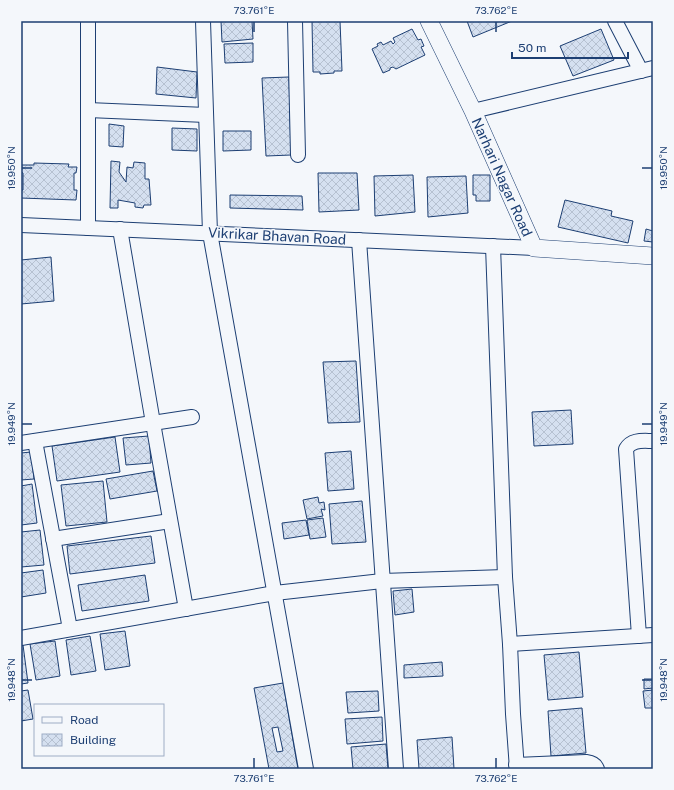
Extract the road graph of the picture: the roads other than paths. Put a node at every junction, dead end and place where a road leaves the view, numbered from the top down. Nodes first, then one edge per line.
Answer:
1 (88, 21) edge
2 (203, 21) edge
3 (295, 21) edge
4 (429, 21) edge
5 (615, 21) edge
6 (647, 70) edge
7 (88, 110) junction
8 (473, 111) junction
9 (206, 115) junction
10 (298, 155) dead end
11 (21, 225) edge
12 (88, 228) junction
13 (120, 229) junction
14 (210, 233) junction
15 (359, 240) junction
16 (493, 246) junction
17 (534, 248) junction
18 (653, 256) edge
19 (192, 417) dead end
20 (153, 423) junction
21 (653, 441) edge
22 (28, 442) edge
23 (170, 521) junction
24 (53, 539) junction
25 (504, 577) junction
26 (382, 581) junction
27 (275, 593) junction
28 (186, 609) junction
29 (70, 629) junction
30 (646, 635) edge
31 (21, 638) edge
32 (510, 644) junction
33 (516, 767) edge
34 (306, 769) edge
35 (396, 769) edge
36 (597, 769) edge

1 - 7 street
2 - 9 street
3 - 10 street
4 - 8 street, Narhari Nagar Road
5 - 6 street
6 - 8 street
7 - 9 street
7 - 12 street
8 - 17 street, Narhari Nagar Road
9 - 14 street
11 - 12 street, Vikrikar Bhavan Road
12 - 13 street, Vikrikar Bhavan Road
13 - 14 street, Vikrikar Bhavan Road
13 - 20 street
14 - 15 street, Vikrikar Bhavan Road
14 - 27 street
15 - 16 street, Vikrikar Bhavan Road
15 - 26 street
16 - 17 street, Vikrikar Bhavan Road
16 - 25 street
17 - 18 street, Narhari Nagar Road
19 - 20 street
20 - 22 street
20 - 23 street
21 - 30 street
22 - 24 street
23 - 24 street
23 - 28 street
24 - 29 street
25 - 26 street
25 - 32 street
26 - 27 street
26 - 35 street
27 - 28 street
27 - 34 street
28 - 29 street
29 - 31 street
30 - 32 street
32 - 33 street
33 - 36 street

